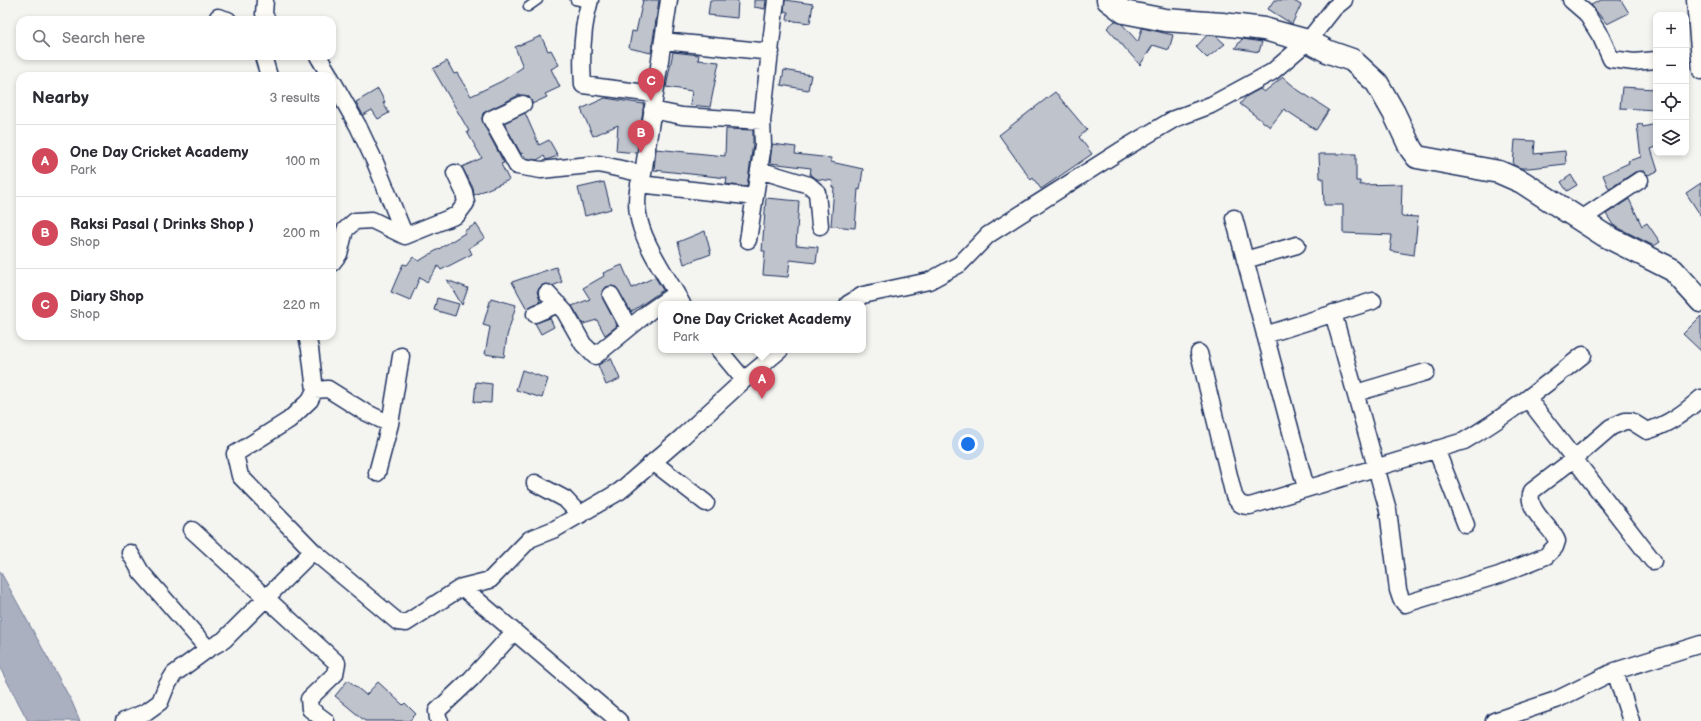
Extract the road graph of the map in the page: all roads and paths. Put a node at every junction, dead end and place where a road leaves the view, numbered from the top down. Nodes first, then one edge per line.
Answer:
1 (265, 0) edge
2 (538, 0) edge
3 (669, 0) edge
4 (776, 0) edge
5 (1108, 0) edge
6 (1344, 0) edge
7 (1571, 0) edge
8 (1695, 0) edge
9 (585, 1) edge
10 (528, 7) dead end
11 (265, 16) edge
12 (1700, 37) edge
13 (663, 41) junction
14 (1308, 41) junction
15 (771, 52) junction
16 (263, 60) edge
17 (320, 60) edge
18 (1653, 60) edge
19 (1689, 67) edge
20 (268, 72) edge
21 (328, 72) edge
22 (1701, 72) edge
23 (336, 87) edge
24 (653, 102) junction
25 (523, 104) dead end
26 (762, 121) junction
27 (759, 170) junction
28 (455, 173) dead end
29 (641, 179) junction
30 (1640, 180) dead end
31 (755, 197) junction
32 (1234, 218) dead end
33 (1580, 220) junction
34 (820, 226) dead end
35 (405, 236) junction
36 (748, 240) dead end
37 (1297, 245) dead end
38 (336, 258) edge
39 (1245, 260) junction
40 (611, 295) dead end
41 (679, 298) edge
42 (853, 301) edge
43 (1373, 301) dead end
44 (1701, 301) edge
45 (658, 311) edge
46 (1333, 313) junction
47 (536, 314) dead end
48 (629, 328) junction
49 (1265, 335) junction
50 (308, 340) edge
51 (722, 353) edge
52 (776, 353) edge
53 (1199, 354) dead end
54 (1583, 355) dead end
55 (401, 356) dead end
56 (1426, 372) dead end
57 (744, 380) junction
58 (315, 390) junction
59 (1356, 393) junction
60 (1701, 398) edge
61 (1528, 399) junction
62 (390, 424) junction
63 (1436, 449) junction
64 (1574, 458) junction
65 (653, 462) junction
66 (1376, 468) junction
67 (378, 473) dead end
68 (535, 484) dead end
69 (1306, 488) junction
70 (706, 503) dead end
71 (580, 515) junction
72 (1466, 524) dead end
73 (192, 530) dead end
74 (313, 551) junction
75 (130, 553) dead end
76 (1653, 561) dead end
77 (462, 587) junction
78 (265, 597) junction
79 (514, 632) junction
80 (1701, 644) edge
81 (208, 649) junction
82 (1615, 671) junction
83 (124, 721) edge
84 (326, 721) edge
85 (440, 721) edge
86 (619, 721) edge
87 (1494, 721) edge
88 (1631, 721) edge

1 - 11 street
2 - 10 lane
3 - 13 street
4 - 15 street
5 - 14 main road
6 - 14 street
7 - 18 street
8 - 12 street
9 - 24 street
12 - 22 street
13 - 15 street
13 - 24 street
14 - 33 main road
14 - 42 street
15 - 26 street
16 - 20 street
17 - 21 street
19 - 22 street
23 - 35 street
24 - 26 street
24 - 29 street
25 - 29 street
26 - 27 street
27 - 31 street
27 - 34 street
28 - 35 street
29 - 31 street
29 - 41 street
30 - 33 street
31 - 36 street
32 - 39 street
33 - 44 main road
35 - 38 street
37 - 39 street
39 - 49 street
40 - 48 street
43 - 46 street
45 - 48 street
46 - 49 street
46 - 59 street
47 - 48 street
49 - 69 street
50 - 58 street
51 - 57 street
52 - 57 street
53 - 69 street
54 - 61 street
55 - 62 street
56 - 59 street
57 - 65 street
58 - 62 street
58 - 74 street
59 - 66 street
60 - 64 street
61 - 63 street
61 - 64 street
62 - 67 street
63 - 66 street
63 - 72 street
64 - 66 street
64 - 76 street
65 - 70 street
65 - 71 street
66 - 69 street
68 - 71 street
71 - 77 street
73 - 78 street
74 - 77 street
74 - 78 street
75 - 81 street
77 - 79 street
78 - 81 street
78 - 84 street
79 - 85 street
79 - 86 street
80 - 82 street
81 - 83 street
82 - 87 street
82 - 88 street

